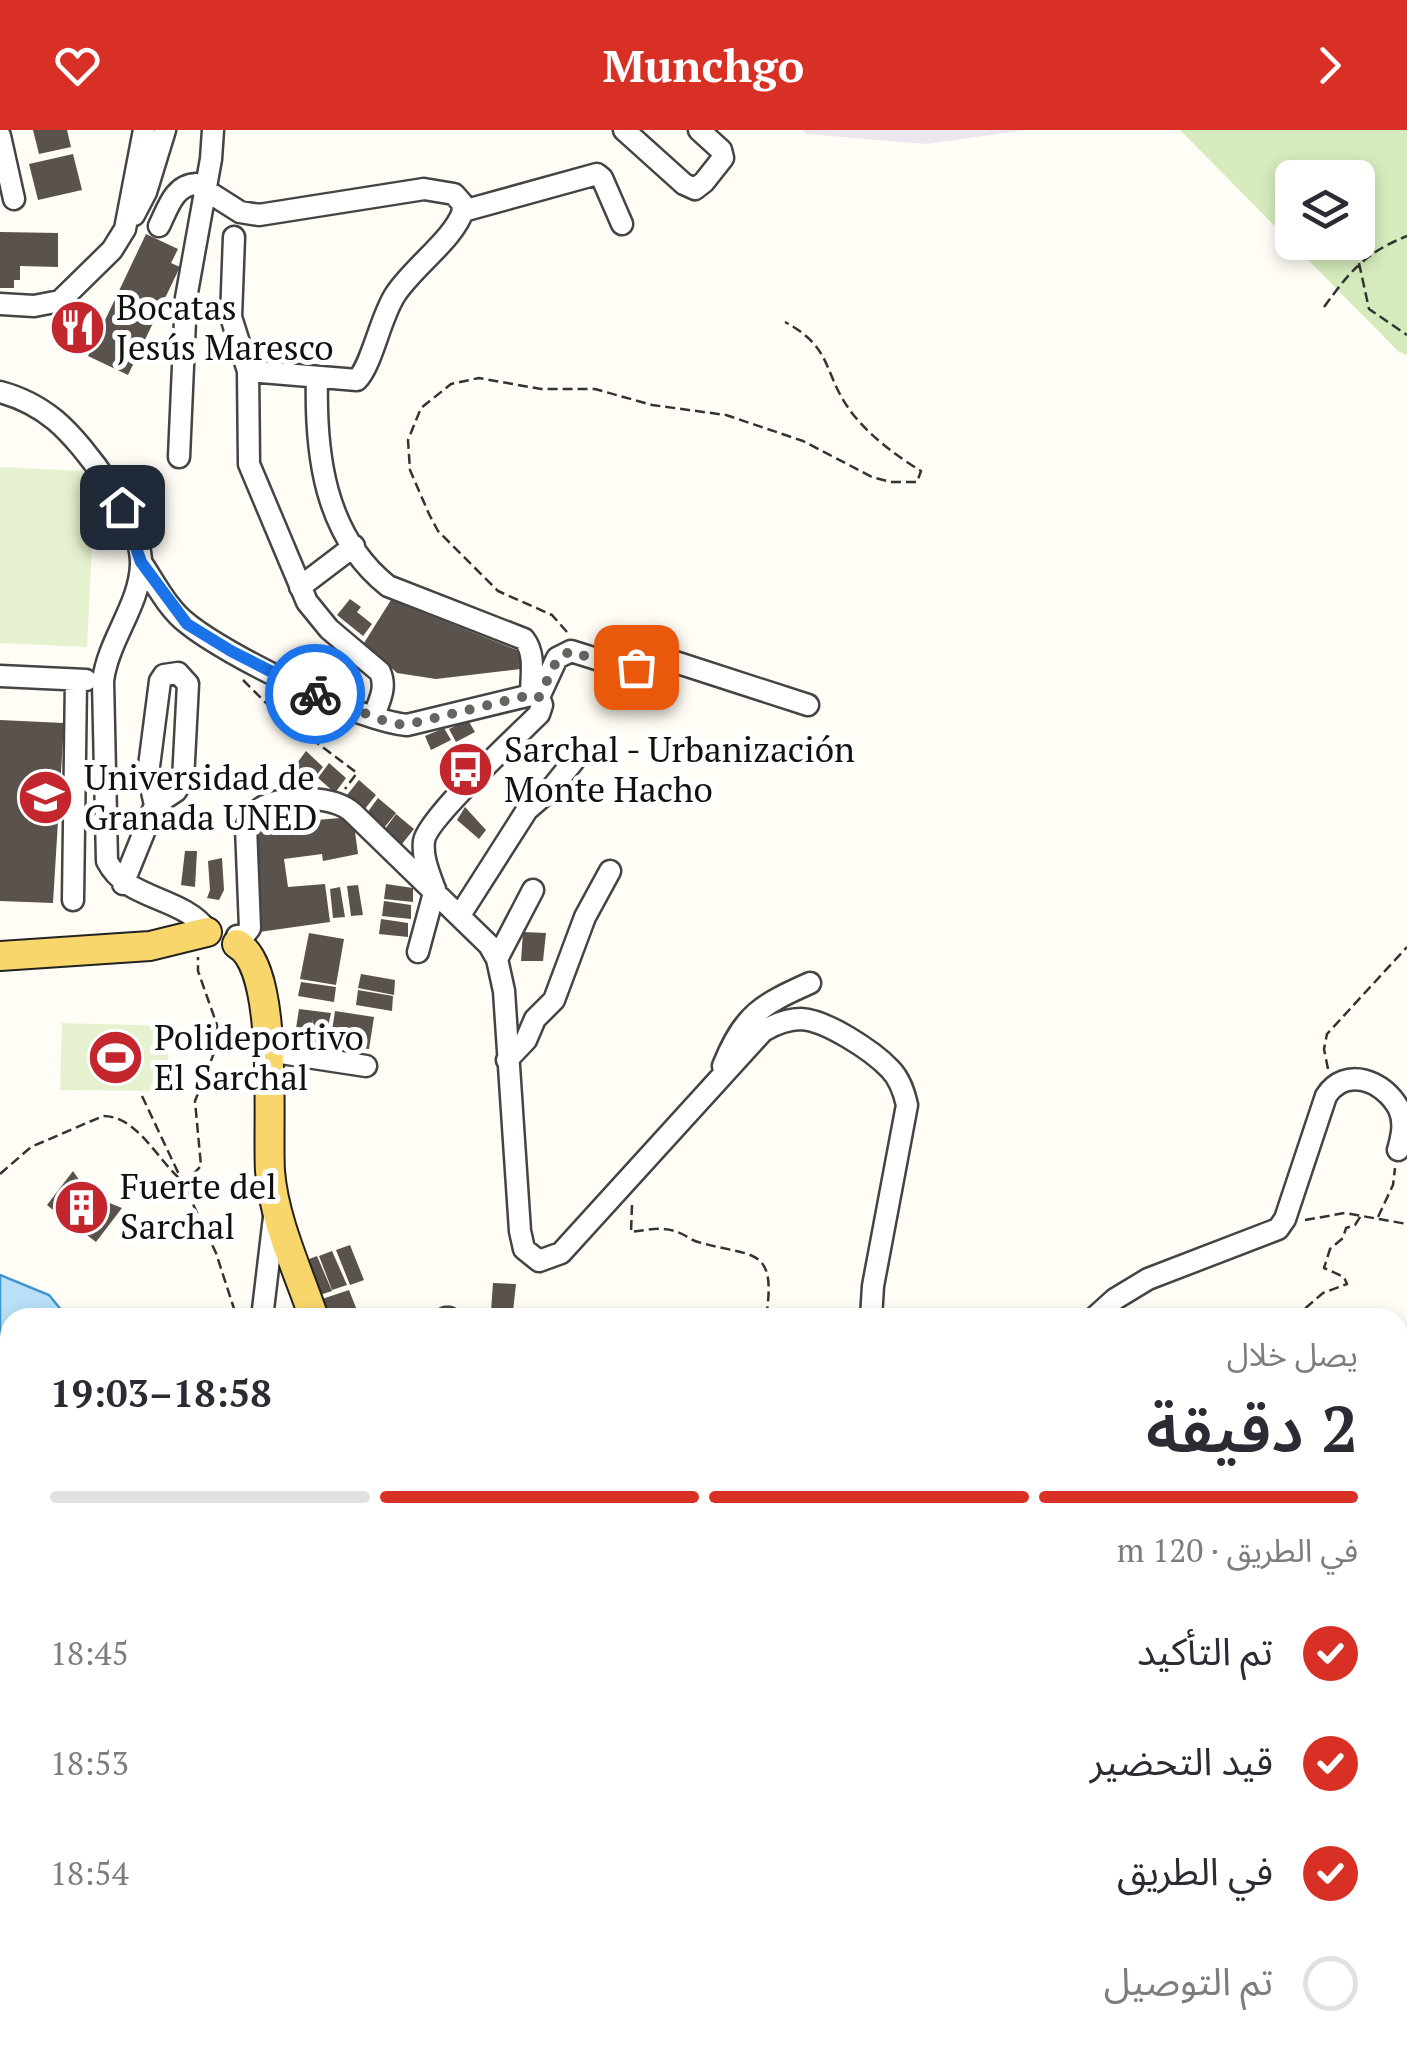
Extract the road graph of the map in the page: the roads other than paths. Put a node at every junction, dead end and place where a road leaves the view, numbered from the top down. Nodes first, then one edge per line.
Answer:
1 (144, 130) edge
2 (165, 130) edge
3 (213, 130) edge
4 (624, 130) edge
5 (699, 130) edge
6 (0, 136) edge
7 (205, 189) junction
8 (14, 200) dead end
9 (463, 212) junction
10 (622, 224) dead end
11 (159, 226) dead end
12 (125, 229) junction
13 (234, 237) dead end
14 (0, 304) edge
15 (248, 372) junction
16 (317, 378) junction
17 (0, 392) edge
18 (179, 457) dead end
19 (354, 546) junction
20 (141, 562) junction
21 (300, 587) junction
22 (0, 676) edge
23 (76, 680) junction
24 (103, 681) junction
25 (535, 696) junction
26 (808, 705) dead end
27 (374, 716) junction
28 (576, 758) dead end
29 (155, 805) junction
30 (424, 841) junction
31 (398, 854) junction
32 (610, 870) dead end
33 (122, 884) junction
34 (435, 889) junction
35 (534, 890) dead end
36 (72, 900) dead end
37 (460, 915) junction
38 (212, 943) junction
39 (418, 952) dead end
40 (0, 956) edge
41 (497, 959) junction
42 (810, 983) dead end
43 (268, 1051) junction
44 (506, 1060) junction
45 (366, 1066) dead end
46 (716, 1082) junction
47 (1398, 1150) road end
48 (275, 1205) junction
49 (263, 1308) edge
50 (311, 1308) edge
51 (872, 1308) edge
52 (1105, 1308) edge

1 - 12 street
2 - 12 street
3 - 7 street
4 - 5 street
6 - 8 street
7 - 9 street
7 - 11 street
7 - 18 street
9 - 10 street
9 - 16 street
12 - 14 street
13 - 15 street
15 - 16 street
15 - 21 street
16 - 19 street
17 - 20 street
19 - 21 street
19 - 25 street
20 - 24 street
20 - 27 street
21 - 27 street
22 - 23 street
23 - 24 street
23 - 36 street
24 - 33 street
25 - 26 street
25 - 27 street
25 - 30 street
28 - 37 street
29 - 29 street
29 - 33 street
30 - 31 street
30 - 34 street
31 - 34 street
31 - 38 street
32 - 44 street
33 - 38 street
34 - 37 street
34 - 39 street
35 - 41 street
37 - 41 street
38 - 40 main road
38 - 43 main road
41 - 44 street
42 - 46 street
43 - 45 street
43 - 48 main road
44 - 46 street
46 - 51 street
47 - 52 street
48 - 49 street
48 - 50 main road

